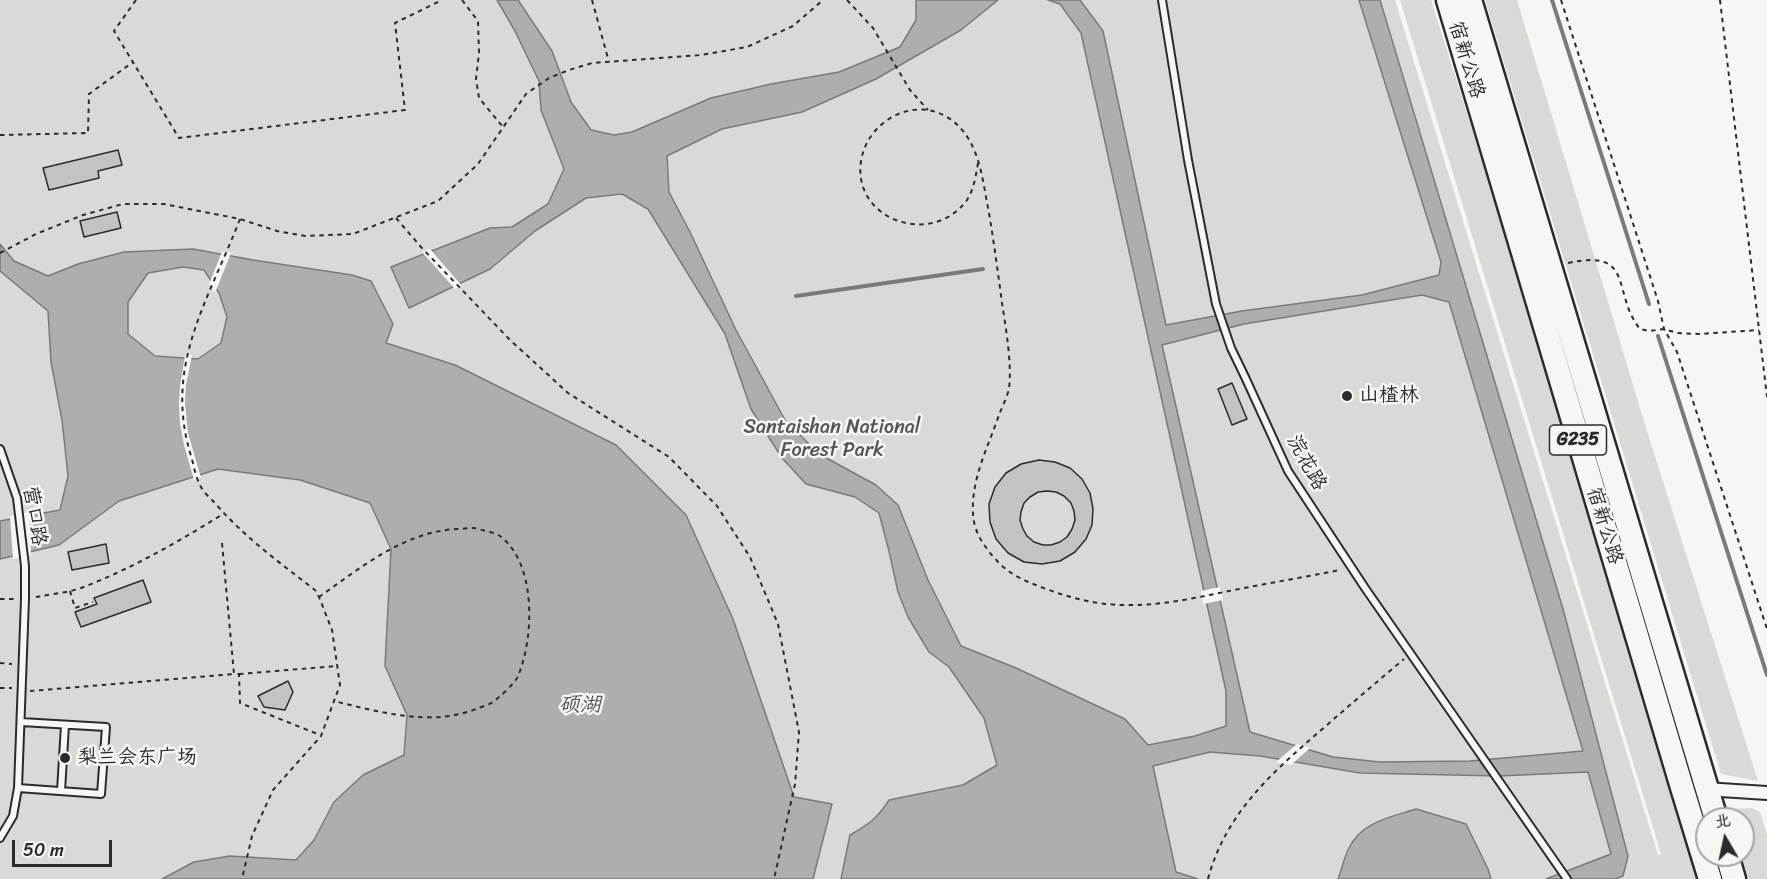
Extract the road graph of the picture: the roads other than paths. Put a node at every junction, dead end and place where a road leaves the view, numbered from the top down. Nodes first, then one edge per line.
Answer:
1 (1162, 0) edge
2 (1448, 0) edge
3 (1470, 0) edge
4 (0, 449) edge
5 (21, 722) junction
6 (65, 725) junction
7 (1681, 784) junction
8 (18, 788) junction
9 (1707, 790) junction
10 (61, 791) junction
11 (1767, 793) edge
12 (1712, 807) edge
13 (0, 838) edge
14 (1567, 879) edge
15 (1710, 879) edge

1 - 14 lane, 浣花路
2 - 7 highway, 宿新公路 / G235
3 - 9 highway, 宿新公路 / G235
4 - 5 lane, 营口路
5 - 6 lane
5 - 8 lane, 营口路
6 - 10 lane
6 - 10 lane
7 - 9 street
7 - 15 highway, 宿新公路 / G235
8 - 10 lane
8 - 13 lane, 营口路
9 - 11 street
9 - 12 highway, 宿新公路 / G235

